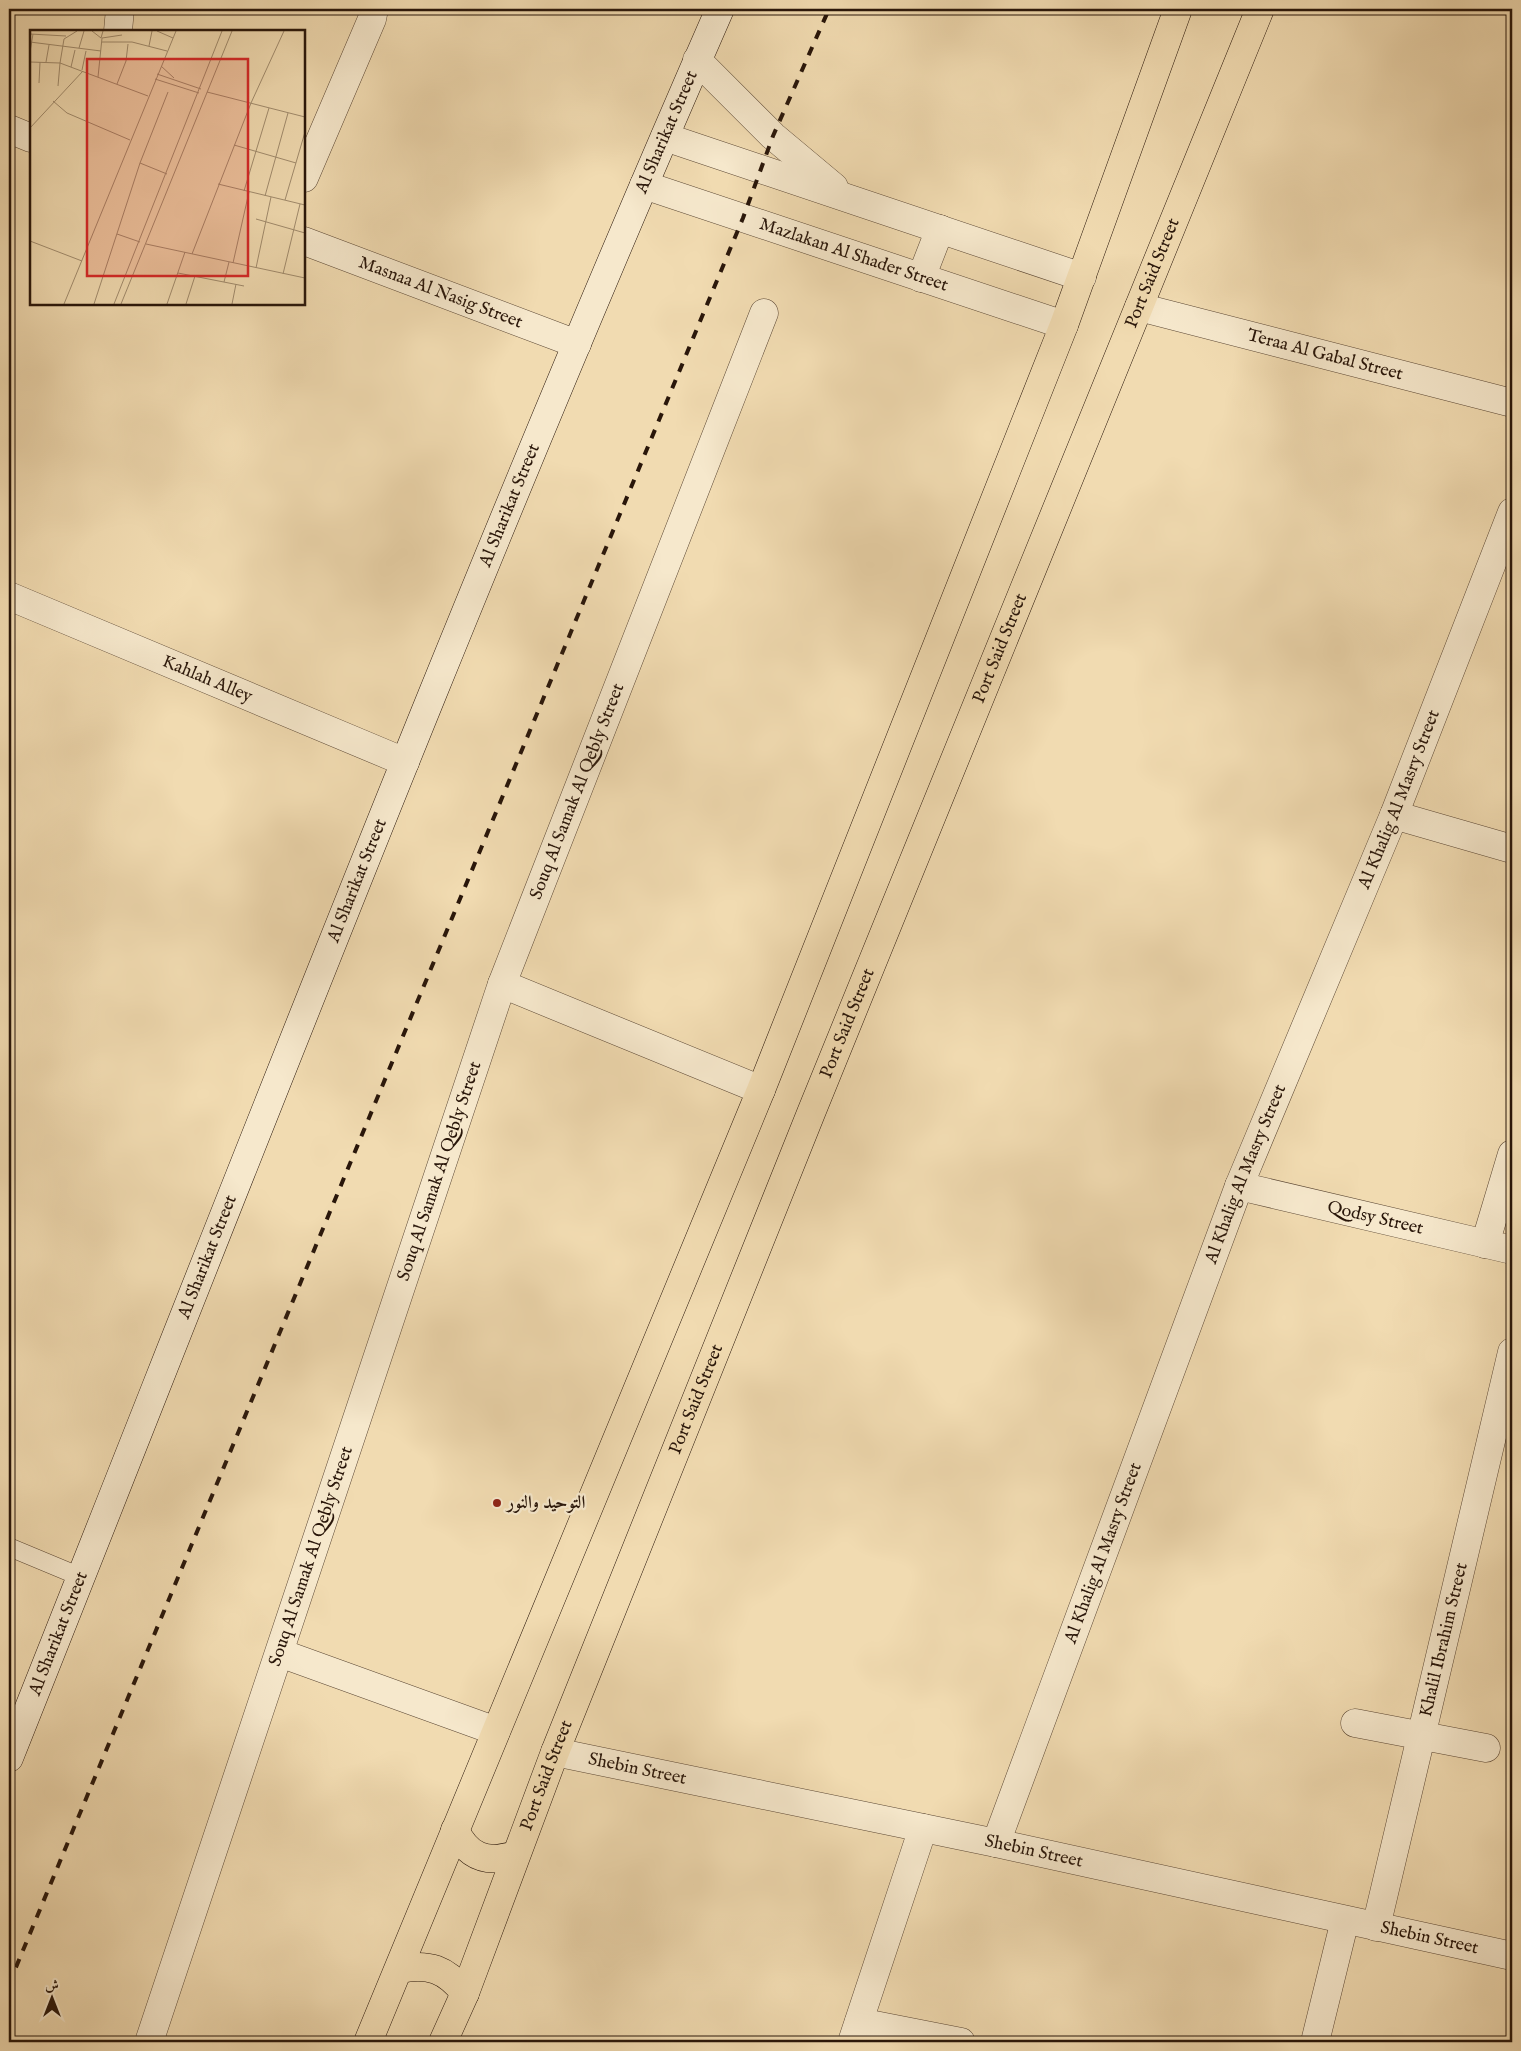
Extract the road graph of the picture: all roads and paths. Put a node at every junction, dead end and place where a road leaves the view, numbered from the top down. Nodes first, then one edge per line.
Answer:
1 (120, 9) edge
2 (374, 9) edge
3 (720, 9) edge
4 (1178, 9) edge
5 (1260, 9) edge
6 (118, 30) edge
7 (697, 60) junction
8 (9, 129) edge
9 (665, 137) junction
10 (30, 138) edge
11 (305, 176) edge
12 (644, 185) junction
13 (848, 199) junction
14 (940, 229) junction
15 (305, 241) edge
16 (1082, 277) junction
17 (921, 278) junction
18 (1139, 307) junction
19 (764, 313) dead end
20 (1064, 325) junction
21 (577, 344) junction
22 (1512, 403) edge
23 (1512, 512) edge
24 (9, 596) edge
25 (405, 762) junction
26 (1394, 815) junction
27 (1512, 849) edge
28 (502, 984) junction
29 (760, 1090) junction
30 (1512, 1154) edge
31 (1239, 1186) junction
32 (1486, 1244) junction
33 (1512, 1250) edge
34 (1512, 1352) edge
35 (9, 1547) edge
36 (81, 1577) junction
37 (280, 1653) junction
38 (1355, 1723) dead end
39 (496, 1731) junction
40 (1422, 1735) junction
41 (1486, 1748) dead end
42 (554, 1752) junction
43 (9, 1758) edge
44 (923, 1828) junction
45 (454, 1830) junction
46 (996, 1843) junction
47 (515, 1855) junction
48 (1345, 1920) junction
49 (1376, 1927) junction
50 (1512, 1956) edge
51 (399, 1969) junction
52 (465, 1993) junction
53 (856, 2032) edge
54 (149, 2042) edge
55 (368, 2042) edge
56 (443, 2042) edge
57 (961, 2042) edge
58 (1315, 2042) edge

1 - 6 street
2 - 11 street
3 - 7 street, Al Sharikat Street
4 - 16 main road
5 - 18 main road, Port Said Street
7 - 9 street, Al Sharikat Street
7 - 13 street
8 - 10 street
9 - 12 street, Al Sharikat Street
9 - 13 street
12 - 17 street, Mazlakan Al Shader Street
12 - 21 street, Al Sharikat Street
13 - 14 street
14 - 16 street
14 - 17 street
15 - 21 street, Masnaa Al Nasig Street
16 - 20 main road
17 - 20 street, Mazlakan Al Shader Street
18 - 22 street, Teraa Al Gabal Street
18 - 42 main road, Port Said Street
19 - 28 street, Souq Al Samak Al Qebly Street
20 - 29 main road
21 - 25 street, Al Sharikat Street
23 - 26 street, Al Khalig Al Masry Street
24 - 25 street, Kahlah Alley
25 - 36 street, Al Sharikat Street
26 - 27 street
26 - 31 street, Al Khalig Al Masry Street
28 - 29 street
28 - 37 street, Souq Al Samak Al Qebly Street
29 - 39 main road
30 - 32 street
31 - 32 street, Qodsy Street
31 - 46 street, Al Khalig Al Masry Street
32 - 33 street, Qodsy Street
34 - 40 street, Khalil Ibrahim Street
35 - 36 lane
36 - 43 street, Al Sharikat Street
37 - 39 street
37 - 54 street, Souq Al Samak Al Qebly Street
38 - 40 street
39 - 45 main road
40 - 41 street
40 - 49 street, Khalil Ibrahim Street
42 - 44 street, Shebin Street
42 - 47 main road, Port Said Street
44 - 46 street, Shebin Street
44 - 53 street
45 - 47 main road
45 - 51 main road
46 - 48 street, Shebin Street
47 - 52 main road, Port Said Street
48 - 49 street, Shebin Street
48 - 58 street
49 - 50 street, Shebin Street
51 - 52 main road
51 - 55 main road
52 - 56 main road, Port Said Street
53 - 57 street

